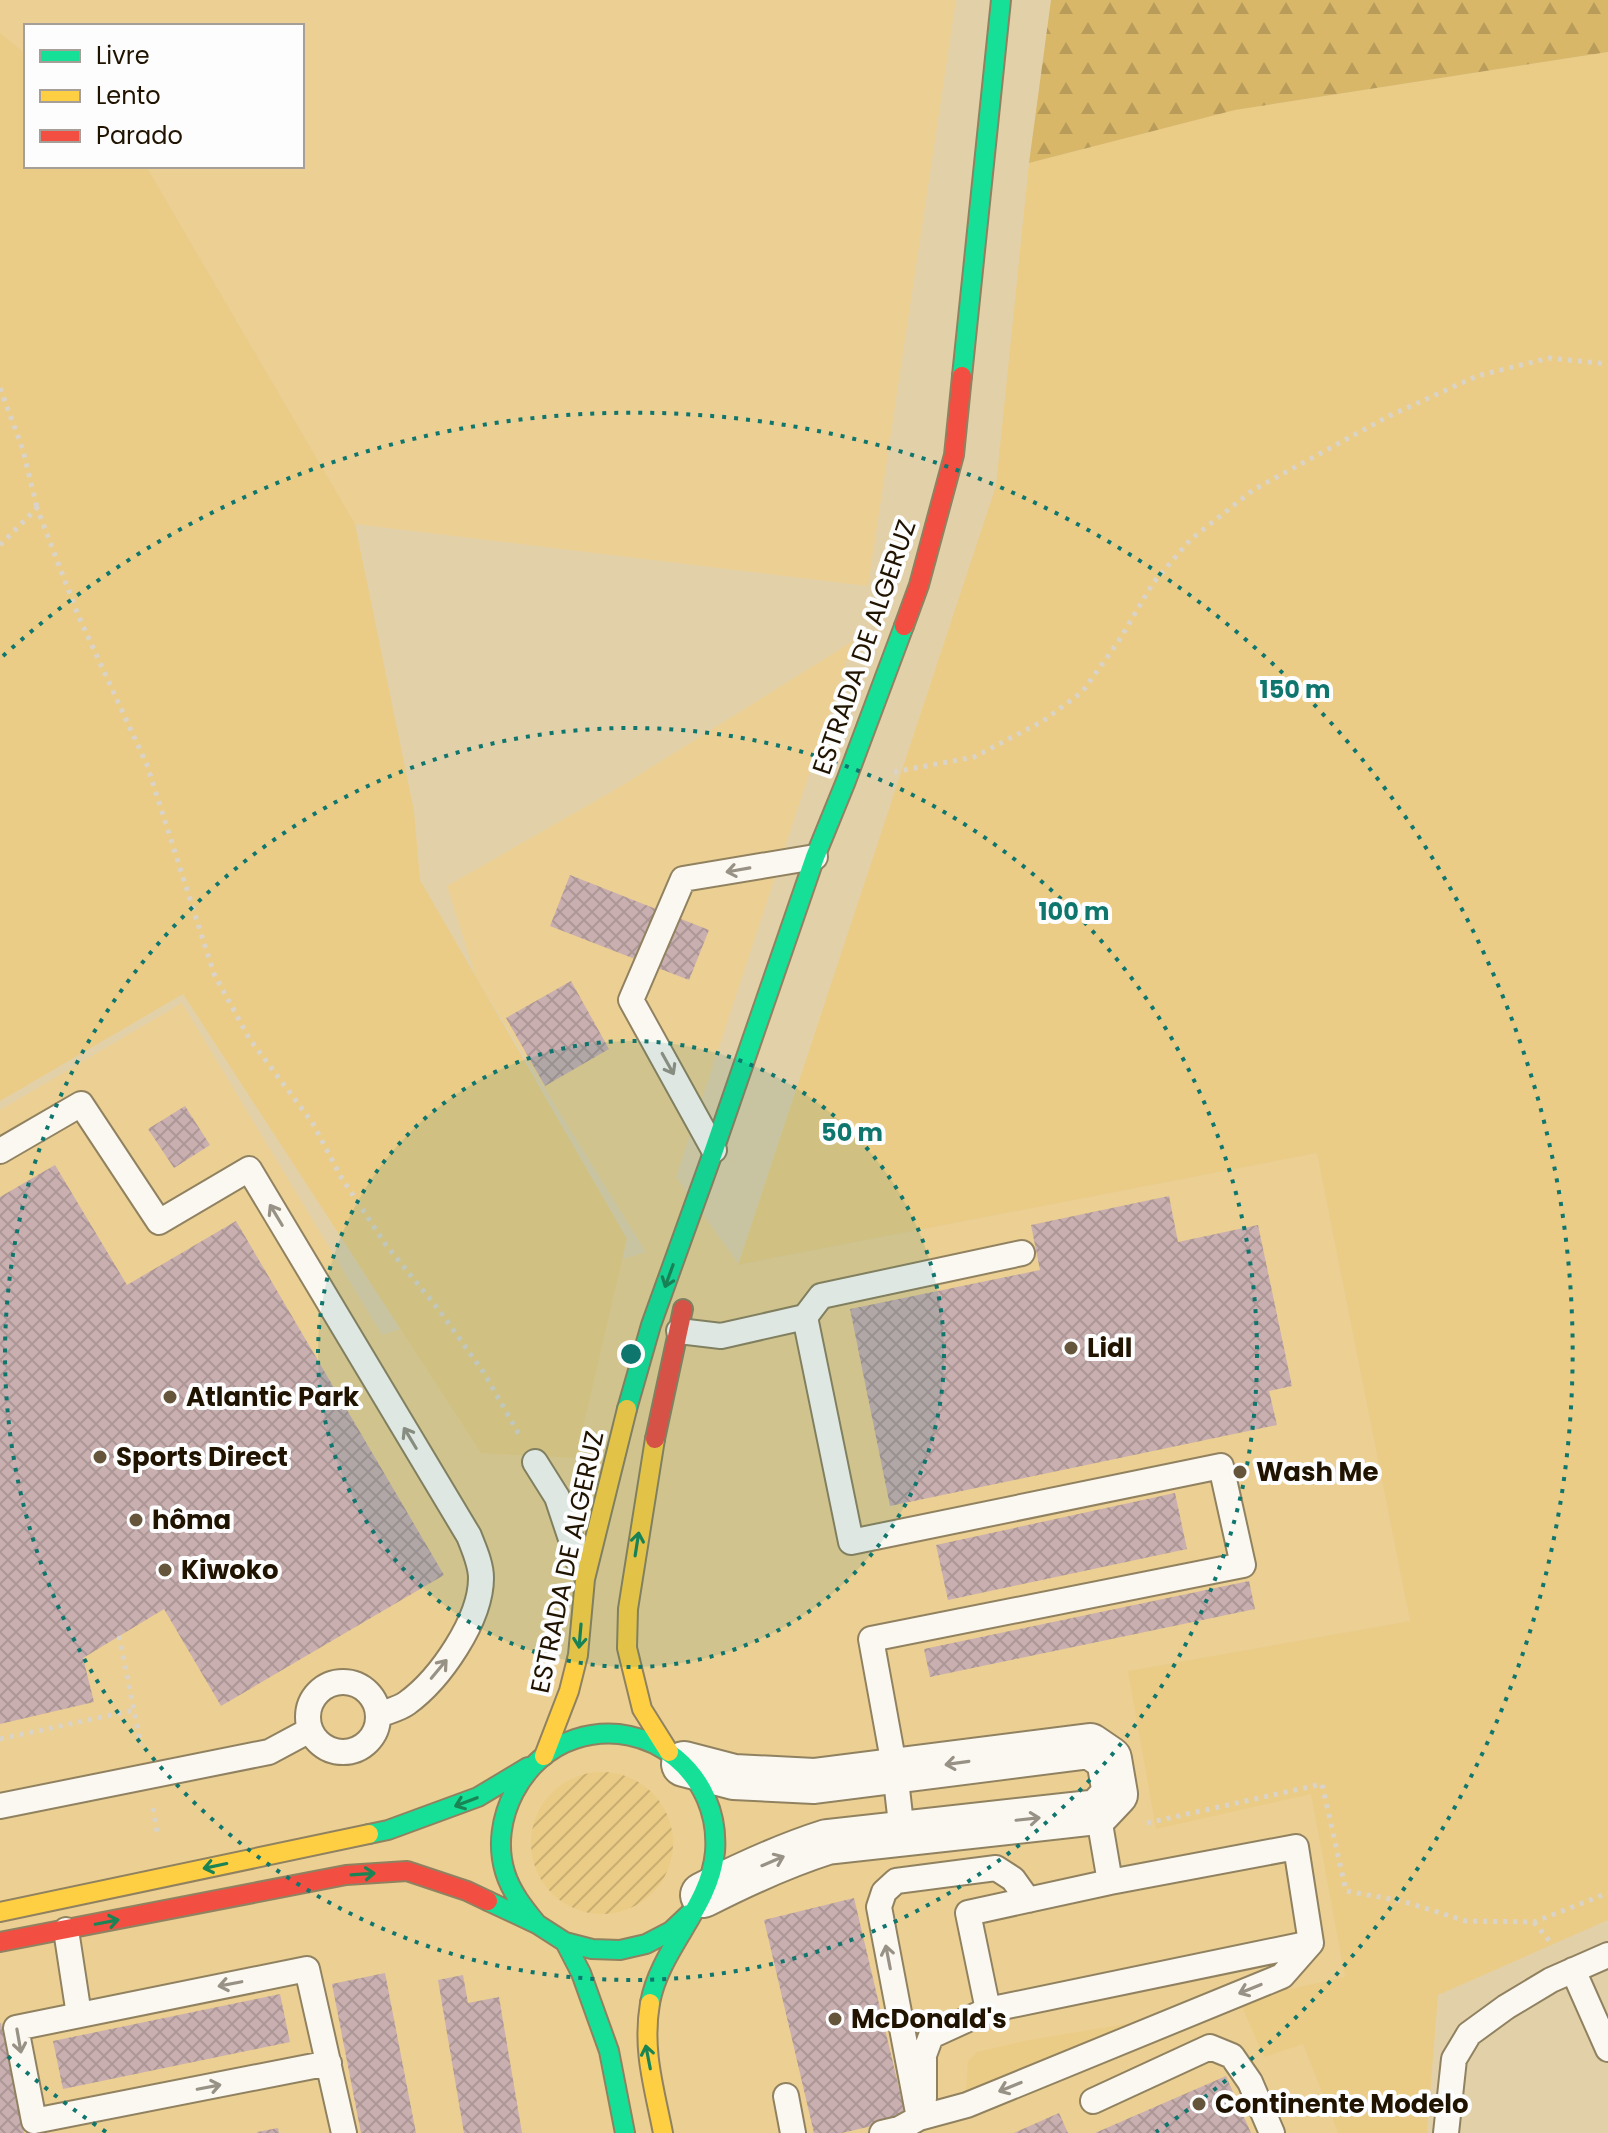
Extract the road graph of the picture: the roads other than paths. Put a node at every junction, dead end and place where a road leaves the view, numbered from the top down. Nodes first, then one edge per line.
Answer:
1 (1001, 0) edge
2 (815, 857) junction
3 (714, 1150) junction
4 (0, 1151) edge
5 (1022, 1253) dead end
6 (805, 1317) junction
7 (679, 1331) junction
8 (535, 1462) road end
9 (585, 1579) junction
10 (379, 1715) junction
11 (310, 1730) junction
12 (676, 1758) junction
13 (539, 1760) junction
14 (895, 1771) junction
15 (0, 1806) edge
16 (1118, 1818) junction
17 (902, 1833) junction
18 (1110, 1882) junction
19 (1028, 1900) junction
20 (697, 1904) junction
21 (0, 1912) edge
22 (537, 1924) junction
23 (66, 1930) junction
24 (31, 1936) junction
25 (0, 1942) edge
26 (565, 1942) junction
27 (1311, 1943) junction
28 (0, 1954) edge
29 (1608, 1955) edge
30 (1573, 1970) junction
31 (988, 2010) junction
32 (79, 2015) junction
33 (1608, 2049) edge
34 (329, 2063) junction
35 (786, 2096) dead end
36 (1093, 2101) dead end
37 (919, 2118) junction
38 (344, 2133) edge
39 (625, 2133) edge
40 (663, 2133) edge
41 (793, 2133) edge
42 (882, 2133) edge
43 (1272, 2133) edge
44 (1446, 2133) edge

1 - 2 main road, ESTRADA DE ALGERUZ
2 - 3 main road, ESTRADA DE ALGERUZ
2 -> 3 lane
3 - 7 main road, ESTRADA DE ALGERUZ
3 -> 9 main road, ESTRADA DE ALGERUZ
10 -> 4 lane
5 - 6 lane
6 - 7 lane
6 - 14 lane
12 -> 7 main road, ESTRADA DE ALGERUZ
8 - 9 lane
9 -> 13 main road, ESTRADA DE ALGERUZ
10 - 11 lane
10 - 11 lane
11 - 15 lane
12 - 13 main road, ESTRADA DE ALGERUZ
12 - 14 street
12 - 20 main road, ESTRADA DE ALGERUZ
13 -> 21 main road
13 - 22 main road, ESTRADA DE ALGERUZ
16 -> 14 street
14 - 17 lane
17 -> 16 street
16 - 18 lane
20 -> 17 street
18 - 19 lane
18 - 27 lane
19 - 31 lane
37 -> 19 lane
20 - 26 main road
40 -> 20 main road, ESTRADA DE ALGERUZ
23 -> 22 main road
22 - 26 main road
23 - 24 main road
23 - 32 lane
24 - 25 main road
24 - 28 main road
26 - 39 main road
27 - 31 lane
27 -> 37 lane
29 - 30 lane
30 - 33 lane
30 - 44 lane
31 - 37 lane
34 -> 32 lane
32 -> 34 lane
34 - 38 lane
35 - 41 lane
36 - 43 lane
37 - 42 lane

